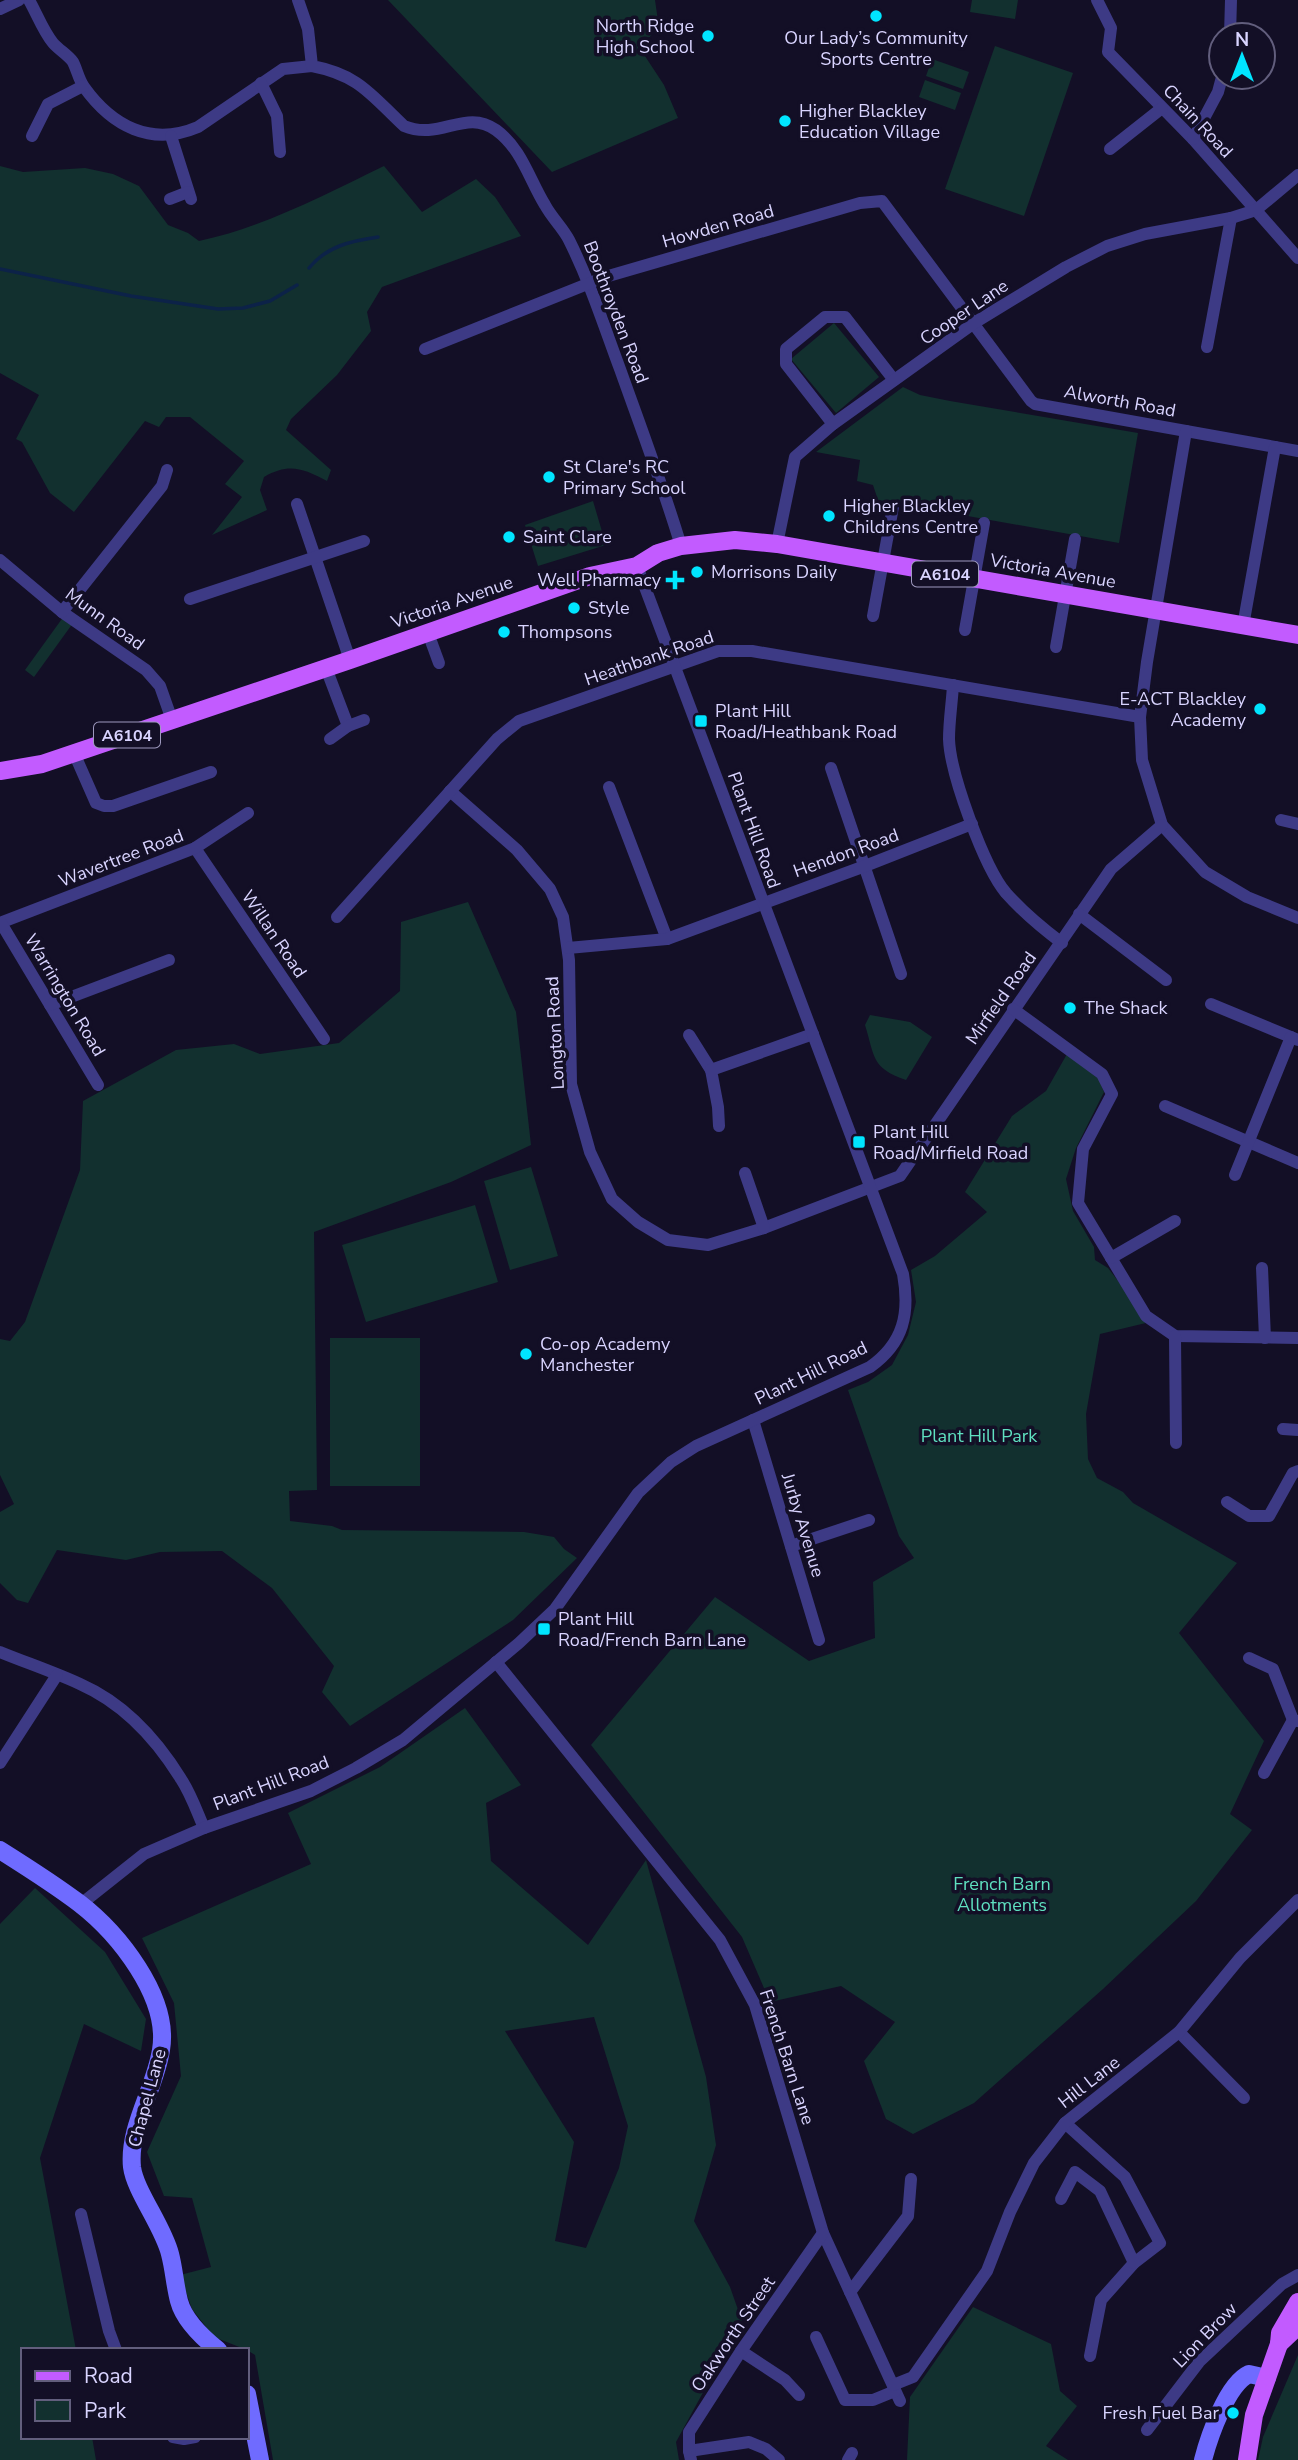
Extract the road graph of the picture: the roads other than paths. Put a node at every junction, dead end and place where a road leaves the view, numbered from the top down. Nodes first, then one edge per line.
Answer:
1 (19, 0) edge
2 (29, 0) edge
3 (298, 0) edge
4 (1097, 0) edge
5 (1231, 0) edge
6 (0, 9) edge
7 (1230, 21) edge
8 (312, 66) junction
9 (261, 83) junction
10 (83, 86) junction
11 (1218, 91) edge
12 (1162, 108) junction
13 (32, 136) dead end
14 (171, 136) junction
15 (1193, 139) junction
16 (1110, 149) dead end
17 (280, 152) dead end
18 (1298, 175) edge
19 (170, 199) dead end
20 (1256, 210) junction
21 (1231, 218) junction
22 (1298, 258) edge
23 (589, 284) junction
24 (974, 323) junction
25 (1207, 347) dead end
26 (425, 349) dead end
27 (894, 380) junction
28 (834, 425) junction
29 (1186, 431) junction
30 (1275, 447) junction
31 (1298, 451) edge
32 (167, 470) dead end
33 (297, 504) dead end
34 (893, 507) dead end
35 (984, 523) dead end
36 (1075, 539) dead end
37 (364, 541) dead end
38 (777, 544) junction
39 (681, 546) junction
40 (315, 558) junction
41 (0, 560) edge
42 (882, 563) junction
43 (637, 566) junction
44 (975, 579) junction
45 (1064, 595) junction
46 (190, 599) dead end
47 (1155, 611) junction
48 (62, 612) junction
49 (873, 616) dead end
50 (1243, 626) junction
51 (965, 630) dead end
52 (428, 633) junction
53 (1298, 635) edge
54 (1056, 647) dead end
55 (350, 660) junction
56 (439, 663) dead end
57 (675, 666) junction
58 (326, 668) junction
59 (953, 685) junction
60 (1140, 718) junction
61 (172, 720) junction
62 (364, 720) dead end
63 (348, 726) junction
64 (330, 739) dead end
65 (74, 753) junction
66 (831, 768) dead end
67 (0, 771) edge
68 (211, 772) dead end
69 (609, 787) dead end
70 (450, 791) junction
71 (248, 813) dead end
72 (1281, 820) dead end
73 (972, 824) junction
74 (1298, 824) edge
75 (1163, 825) junction
76 (195, 848) junction
77 (865, 866) junction
78 (763, 903) junction
79 (1079, 914) junction
80 (337, 916) dead end
81 (1298, 918) edge
82 (1, 923) edge
83 (667, 939) junction
84 (1062, 943) junction
85 (568, 948) junction
86 (169, 960) dead end
87 (901, 974) dead end
88 (1166, 980) dead end
89 (1211, 1004) dead end
90 (50, 1005) junction
91 (1013, 1009) junction
92 (813, 1034) junction
93 (689, 1035) dead end
94 (1295, 1038) edge
95 (324, 1039) dead end
96 (711, 1070) junction
97 (98, 1085) dead end
98 (1165, 1106) dead end
99 (719, 1126) dead end
100 (1248, 1142) junction
101 (1298, 1163) edge
102 (745, 1173) dead end
103 (1235, 1175) dead end
104 (870, 1188) junction
105 (1175, 1221) dead end
106 (764, 1228) junction
107 (1111, 1258) junction
108 (1262, 1268) dead end
109 (1175, 1336) junction
110 (1265, 1338) junction
111 (1298, 1338) edge
112 (753, 1420) junction
113 (1283, 1429) dead end
114 (1298, 1430) edge
115 (1176, 1443) dead end
116 (1298, 1472) edge
117 (1227, 1502) dead end
118 (869, 1520) dead end
119 (790, 1546) junction
120 (818, 1640) dead end
121 (0, 1652) edge
122 (1249, 1658) dead end
123 (496, 1662) junction
124 (57, 1675) junction
125 (1296, 1721) edge
126 (0, 1763) edge
127 (1264, 1773) dead end
128 (204, 1828) junction
129 (0, 1850) edge
130 (1298, 1900) edge
131 (81, 1905) junction
132 (1179, 2032) junction
133 (1244, 2098) dead end
134 (1065, 2123) junction
135 (911, 2179) dead end
136 (1061, 2199) dead end
137 (81, 2214) dead end
138 (823, 2233) junction
139 (1134, 2263) junction
140 (1298, 2275) edge
141 (850, 2292) junction
142 (1298, 2302) edge
143 (1298, 2326) edge
144 (816, 2337) dead end
145 (1279, 2344) junction
146 (115, 2348) edge
147 (216, 2348) edge
148 (741, 2351) junction
149 (1090, 2356) dead end
150 (1268, 2378) junction
151 (896, 2393) junction
152 (799, 2395) dead end
153 (249, 2424) edge
154 (1147, 2430) dead end
155 (690, 2456) edge
156 (260, 2460) edge
157 (779, 2460) edge
158 (1203, 2460) edge
159 (1247, 2460) edge

1 - 6 street
2 - 10 street
3 - 8 street
4 - 12 street, Chain Road
5 - 7 street
8 - 9 street
8 - 23 street, Boothroyden Road
9 - 14 street
9 - 17 street
10 - 13 street
10 - 14 street
11 - 15 street
12 - 15 street, Chain Road
12 - 16 street
14 - 19 street
15 - 20 street, Chain Road
18 - 20 street
20 - 21 street, Cooper Lane
20 - 22 street, Chain Road
21 - 24 street, Cooper Lane
21 - 25 street
23 - 24 street, Howden Road
23 - 26 street, Howden Road
23 - 39 street, Boothroyden Road
24 - 27 street, Cooper Lane
24 - 29 street, Alworth Road
27 - 28 street, Cooper Lane
27 - 28 street
28 - 38 street, Cooper Lane
29 - 30 street, Alworth Road
29 - 47 street
30 - 31 street, Alworth Road
30 - 50 street
32 - 48 street
33 - 40 street
34 - 42 street
35 - 44 street
36 - 45 street
37 - 40 street
38 - 39 main road, Victoria Avenue / A6104
38 - 42 main road, Victoria Avenue / A6104
39 - 43 main road, Victoria Avenue / A6104
40 - 46 street
40 - 55 street
41 - 48 street, Munn Road
42 - 44 main road, Victoria Avenue / A6104
42 - 49 street
43 - 52 main road, Victoria Avenue / A6104
43 - 57 street, Plant Hill Road
44 - 45 main road, Victoria Avenue / A6104
44 - 51 street
45 - 47 main road, Victoria Avenue / A6104
45 - 54 street
47 - 50 main road, Victoria Avenue / A6104
47 - 60 street
48 - 61 street, Munn Road
50 - 53 main road, Victoria Avenue / A6104
52 - 55 main road, Victoria Avenue / A6104
52 - 56 street
55 - 58 main road, Victoria Avenue / A6104
57 - 59 street, Heathbank Road
57 - 70 street, Heathbank Road
57 - 78 street, Plant Hill Road
58 - 61 main road, Victoria Avenue / A6104
58 - 63 street
59 - 60 street, Heathbank Road
59 - 73 street
60 - 75 street
61 - 65 main road, Victoria Avenue / A6104
62 - 63 street
63 - 64 street
65 - 67 main road, Victoria Avenue / A6104
65 - 68 street
66 - 77 street
69 - 83 street
70 - 80 street, Heathbank Road
70 - 85 street, Longton Road
71 - 76 street, Wavertree Road
72 - 74 street
73 - 77 street, Hendon Road
73 - 84 street
75 - 79 street, Mirfield Road
75 - 81 street
76 - 82 street, Wavertree Road
76 - 95 street, Willan Road
77 - 78 street, Hendon Road
77 - 87 street
78 - 83 street, Hendon Road
78 - 92 street, Plant Hill Road
79 - 84 street, Mirfield Road
79 - 88 street
82 - 90 street, Warrington Road
83 - 85 street, Hendon Road
84 - 91 street, Mirfield Road
85 - 106 street, Longton Road
86 - 90 street
89 - 94 street
90 - 97 street, Warrington Road
91 - 104 street, Mirfield Road
91 - 107 street
92 - 96 street
92 - 104 street, Plant Hill Road
93 - 96 street
94 - 100 street
96 - 99 street
98 - 100 street
100 - 101 street
100 - 103 street
102 - 106 street
104 - 106 street, Longton Road
104 - 112 street, Plant Hill Road
105 - 107 street
107 - 109 street
108 - 110 street
109 - 110 street
109 - 115 street
110 - 111 street
112 - 119 street, Jurby Avenue
112 - 123 street, Plant Hill Road
113 - 114 street
116 - 117 street
118 - 119 street
119 - 120 street, Jurby Avenue
121 - 124 street
122 - 125 street
123 - 128 street, Plant Hill Road
123 - 138 street, French Barn Lane
124 - 126 street
124 - 128 street
125 - 127 street
128 - 131 street, Plant Hill Road
129 - 131 street, Chapel Lane
130 - 132 street, Hill Lane
131 - 147 street, Chapel Lane
132 - 133 street
132 - 134 street, Hill Lane
134 - 139 street
134 - 151 street, Hill Lane
135 - 141 street
136 - 139 street
137 - 146 street
138 - 141 street, French Barn Lane
138 - 148 street, Oakworth Street
139 - 149 street
140 - 154 street, Lion Brow
141 - 151 street, French Barn Lane
142 - 145 main road
143 - 145 main road
144 - 151 street, Hill Lane
145 - 150 main road
148 - 152 street
148 - 155 street, Oakworth Street
150 - 158 street
150 - 159 main road
153 - 156 street
155 - 157 street

